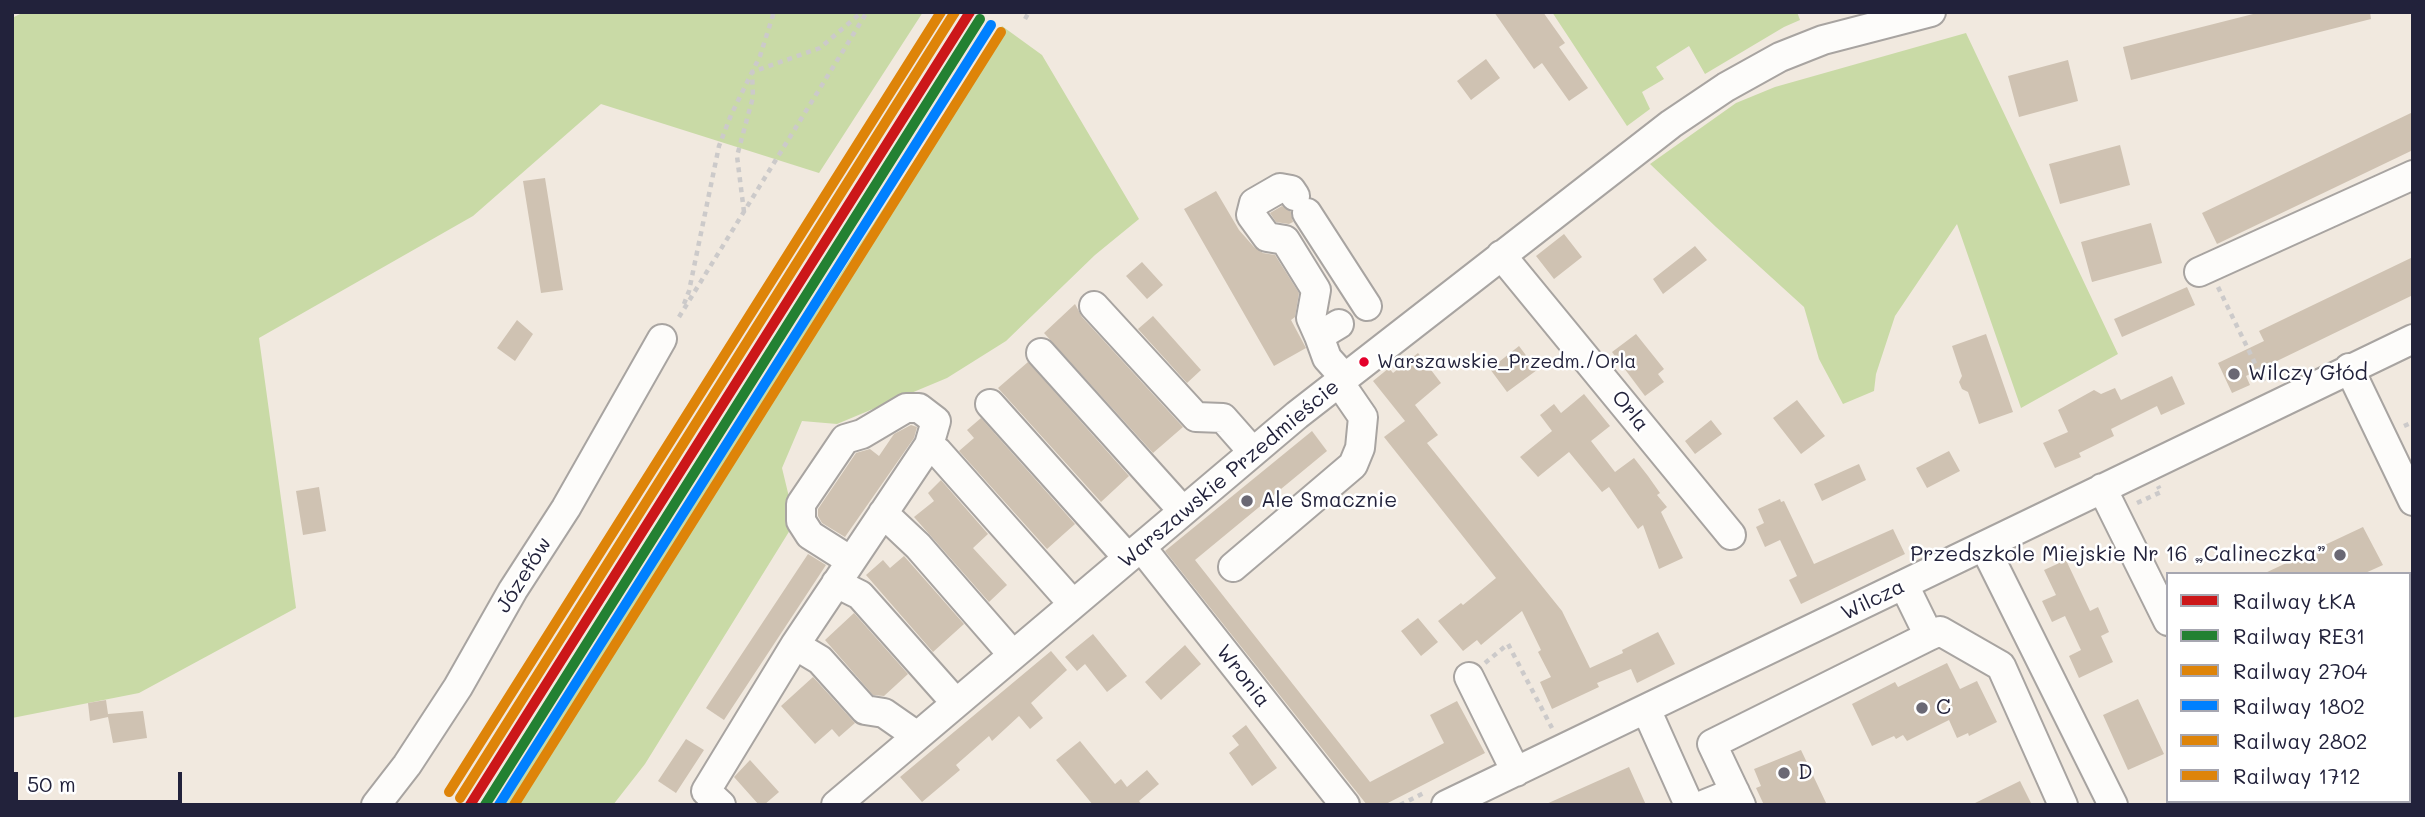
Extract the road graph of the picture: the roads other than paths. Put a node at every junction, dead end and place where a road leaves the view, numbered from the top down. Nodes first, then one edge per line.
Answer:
1 (1931, 12) edge
2 (1897, 16) edge
3 (2413, 175) edge
4 (1501, 255) junction
5 (2199, 272) dead end
6 (1094, 306) dead end
7 (1346, 320) junction
8 (1392, 338) junction
9 (662, 339) road end
10 (2413, 339) edge
11 (1041, 353) dead end
12 (2349, 368) junction
13 (1341, 379) junction
14 (990, 404) dead end
15 (929, 445) junction
16 (1253, 452) junction
17 (2102, 488) junction
18 (2413, 501) edge
19 (1183, 511) junction
20 (883, 513) junction
21 (1731, 535) dead end
22 (1984, 546) junction
23 (1135, 552) junction
24 (1233, 567) dead end
25 (844, 572) junction
26 (1904, 585) junction
27 (1073, 604) junction
28 (2166, 617) edge
29 (1929, 636) junction
30 (795, 645) junction
31 (1013, 655) junction
32 (1469, 677) road end
33 (956, 703) junction
34 (1646, 709) junction
35 (917, 736) junction
36 (1516, 772) junction
37 (1738, 798) edge
38 (709, 800) edge
39 (376, 805) edge
40 (836, 805) edge
41 (1345, 805) edge
42 (1446, 805) edge
43 (1692, 805) edge
44 (2063, 805) edge
45 (2113, 805) edge

1 - 2 street, Warszawskie Przedmieście
2 - 4 street, Warszawskie Przedmieście
3 - 5 street
4 - 8 street, Warszawskie Przedmieście
4 - 21 street, Orla
6 - 16 street
7 - 7 street
7 - 8 street
7 - 13 street
8 - 13 street, Warszawskie Przedmieście
9 - 39 street, Józefów
10 - 12 street, Wilcza
11 - 19 street
12 - 17 street, Wilcza
12 - 18 street
13 - 16 street, Warszawskie Przedmieście
13 - 24 street
14 - 23 street, Wronia
15 - 20 street
15 - 25 street
15 - 27 street
16 - 19 street, Warszawskie Przedmieście
17 - 22 street, Wilcza
17 - 28 street
19 - 23 street, Warszawskie Przedmieście
20 - 25 street
20 - 31 street
22 - 26 street, Wilcza
22 - 45 street
23 - 27 street, Warszawskie Przedmieście
23 - 41 street, Wronia
25 - 30 street
25 - 33 street
26 - 29 street
26 - 34 street, Wilcza
27 - 31 street, Warszawskie Przedmieście
29 - 37 street
29 - 44 street
30 - 35 street
30 - 38 street
31 - 33 street, Warszawskie Przedmieście
32 - 36 street
33 - 35 street, Warszawskie Przedmieście
34 - 36 street, Wilcza
34 - 43 street
35 - 40 street, Warszawskie Przedmieście
36 - 42 street, Wilcza
37 - 43 street

